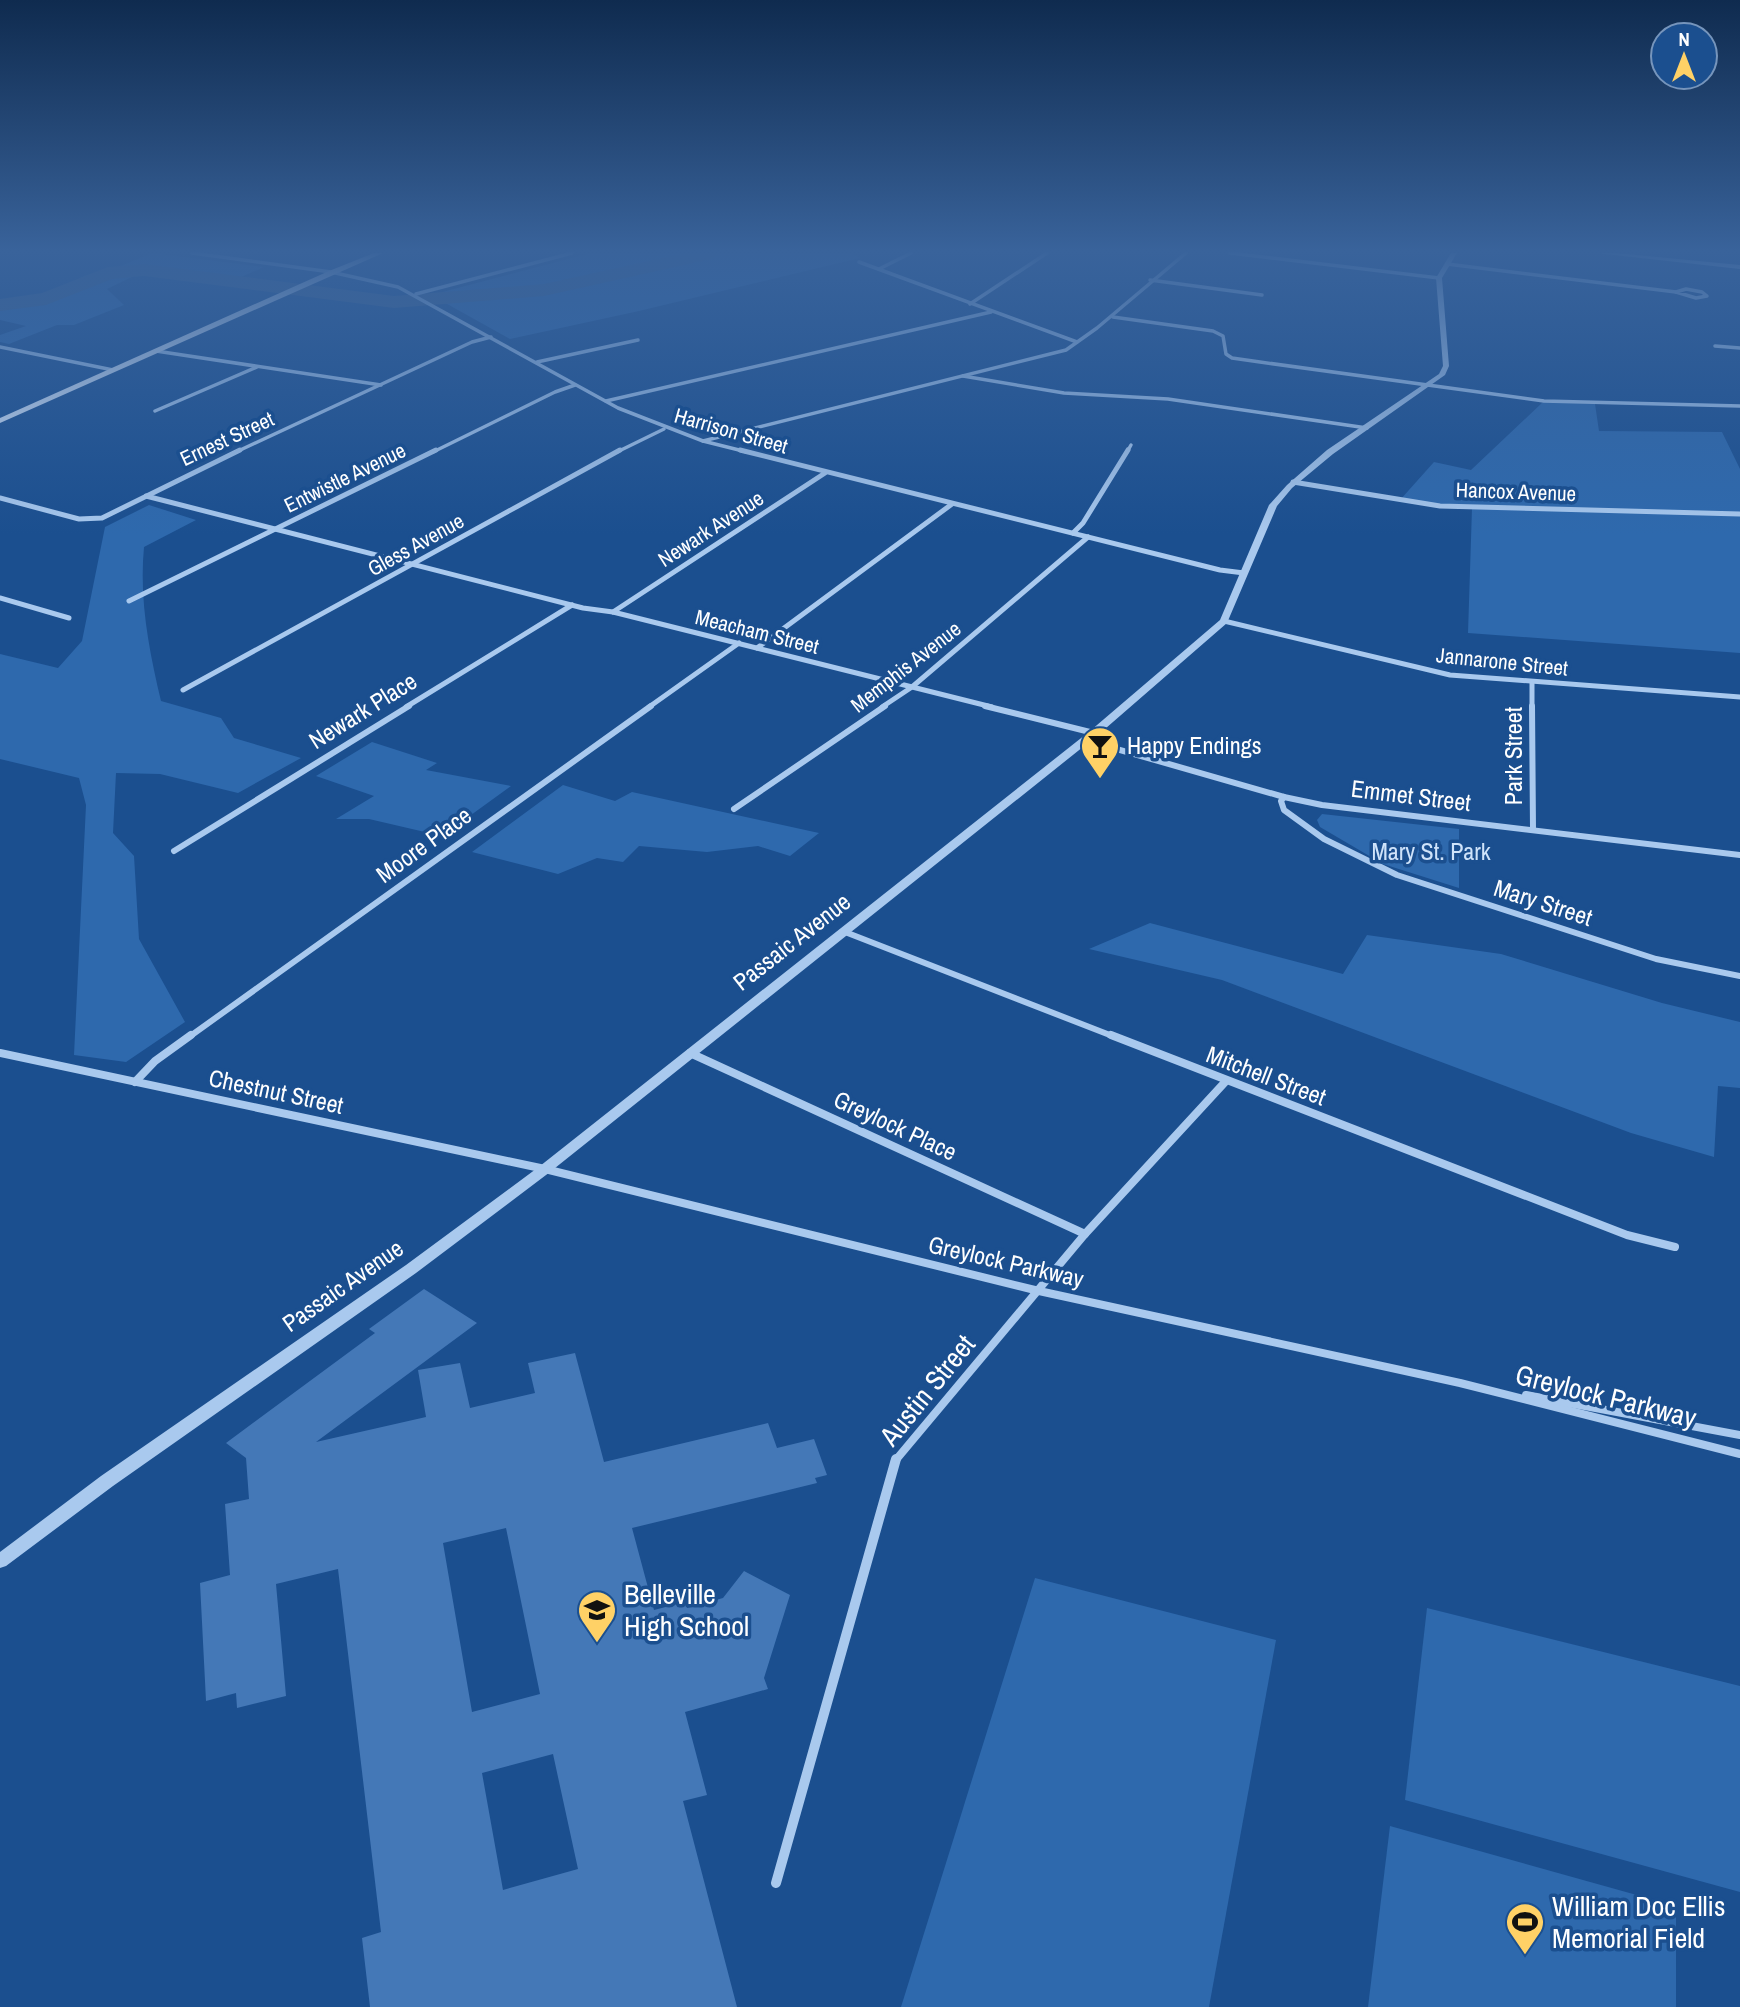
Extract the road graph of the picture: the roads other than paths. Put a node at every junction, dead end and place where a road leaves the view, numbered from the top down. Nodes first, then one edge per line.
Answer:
1 (0, 347) edge
2 (166, 347) edge
3 (462, 347) edge
4 (509, 347) edge
5 (607, 347) edge
6 (841, 347) edge
7 (1069, 347) edge
8 (1225, 347) edge
9 (1444, 347) edge
10 (156, 351) junction
11 (536, 362) junction
12 (258, 366) junction
13 (113, 370) junction
14 (963, 376) junction
15 (382, 385) junction
16 (575, 385) junction
17 (1430, 385) junction
18 (605, 401) junction
19 (1740, 406) edge
20 (155, 411) dead end
21 (0, 421) edge
22 (665, 428) junction
23 (1367, 428) junction
24 (703, 441) junction
25 (1131, 445) dead end
26 (825, 474) junction
27 (1293, 482) junction
28 (146, 496) junction
29 (0, 498) edge
30 (952, 504) junction
31 (1740, 514) edge
32 (277, 529) junction
33 (1073, 533) junction
34 (1088, 537) junction
35 (412, 565) junction
36 (1244, 573) junction
37 (0, 598) edge
38 (129, 601) dead end
39 (572, 605) junction
40 (613, 612) junction
41 (69, 618) dead end
42 (1224, 621) junction
43 (739, 643) junction
44 (757, 648) junction
45 (1532, 683) junction
46 (912, 687) junction
47 (183, 690) dead end
48 (1740, 697) edge
49 (1090, 737) junction
50 (1284, 797) junction
51 (734, 809) dead end
52 (1533, 829) junction
53 (174, 850) dead end
54 (1740, 855) edge
55 (845, 932) junction
56 (1740, 976) edge
57 (0, 1053) edge
58 (690, 1053) junction
59 (1226, 1081) junction
60 (135, 1082) junction
61 (545, 1170) junction
62 (1085, 1234) junction
63 (1675, 1247) dead end
64 (1039, 1291) junction
65 (1460, 1383) junction
66 (1740, 1435) edge
67 (1740, 1454) edge
68 (0, 1561) edge
69 (776, 1882) dead end

1 - 13 street
2 - 10 main road
3 - 15 street, Ernest Street
4 - 11 street, Harrison Street
5 - 11 street
6 - 18 street
7 - 14 street
8 - 17 street
9 - 17 street, Passaic Avenue
10 - 12 street
10 - 13 main road
11 - 16 street, Harrison Street
12 - 15 street
12 - 20 street
13 - 21 main road
14 - 23 street
14 - 24 street
15 - 28 street, Ernest Street
16 - 18 street, Harrison Street
16 - 32 street, Entwistle Avenue
17 - 19 street
17 - 23 street, Passaic Avenue
18 - 22 street, Harrison Street
22 - 24 street, Harrison Street
22 - 35 street, Gless Avenue
23 - 27 street, Passaic Avenue
24 - 26 street, Harrison Street
25 - 33 street
26 - 30 street, Harrison Street
26 - 40 street, Newark Avenue
27 - 31 street, Hancox Avenue
27 - 36 street, Passaic Avenue
28 - 29 street, Ernest Street
28 - 32 street, Meacham Street
30 - 33 street, Harrison Street
30 - 44 street
32 - 35 street, Meacham Street
32 - 38 street, Entwistle Avenue
33 - 34 street, Harrison Street
34 - 36 street, Harrison Street
34 - 46 street, Memphis Avenue
35 - 39 street, Meacham Street
35 - 47 street, Gless Avenue
36 - 42 street, Passaic Avenue
37 - 41 street
39 - 40 street, Meacham Street
39 - 53 street, Newark Place
40 - 43 street, Meacham Street
42 - 45 street, Jannarone Street
42 - 49 street, Passaic Avenue
43 - 44 street, Meacham Street
43 - 60 street, Moore Place
44 - 46 street, Meacham Street
45 - 48 street, Jannarone Street
45 - 52 street, Park Street
46 - 49 street, Meacham Street
46 - 51 street, Memphis Avenue
49 - 50 street, Emmet Street
49 - 55 street, Passaic Avenue
50 - 52 street, Emmet Street
50 - 56 street, Mary Street
52 - 54 street, Emmet Street
55 - 58 street, Passaic Avenue
55 - 59 street, Mitchell Street
57 - 60 street, Chestnut Street
58 - 61 street, Passaic Avenue
58 - 62 street, Greylock Place
59 - 62 street, Austin Street
59 - 63 street, Mitchell Street
60 - 61 street, Chestnut Street
61 - 64 street, Greylock Parkway
61 - 68 street, Passaic Avenue
62 - 64 street, Austin Street
64 - 65 street, Greylock Parkway
64 - 69 street, Austin Street
65 - 66 street, Greylock Parkway
65 - 67 street, Greylock Parkway

